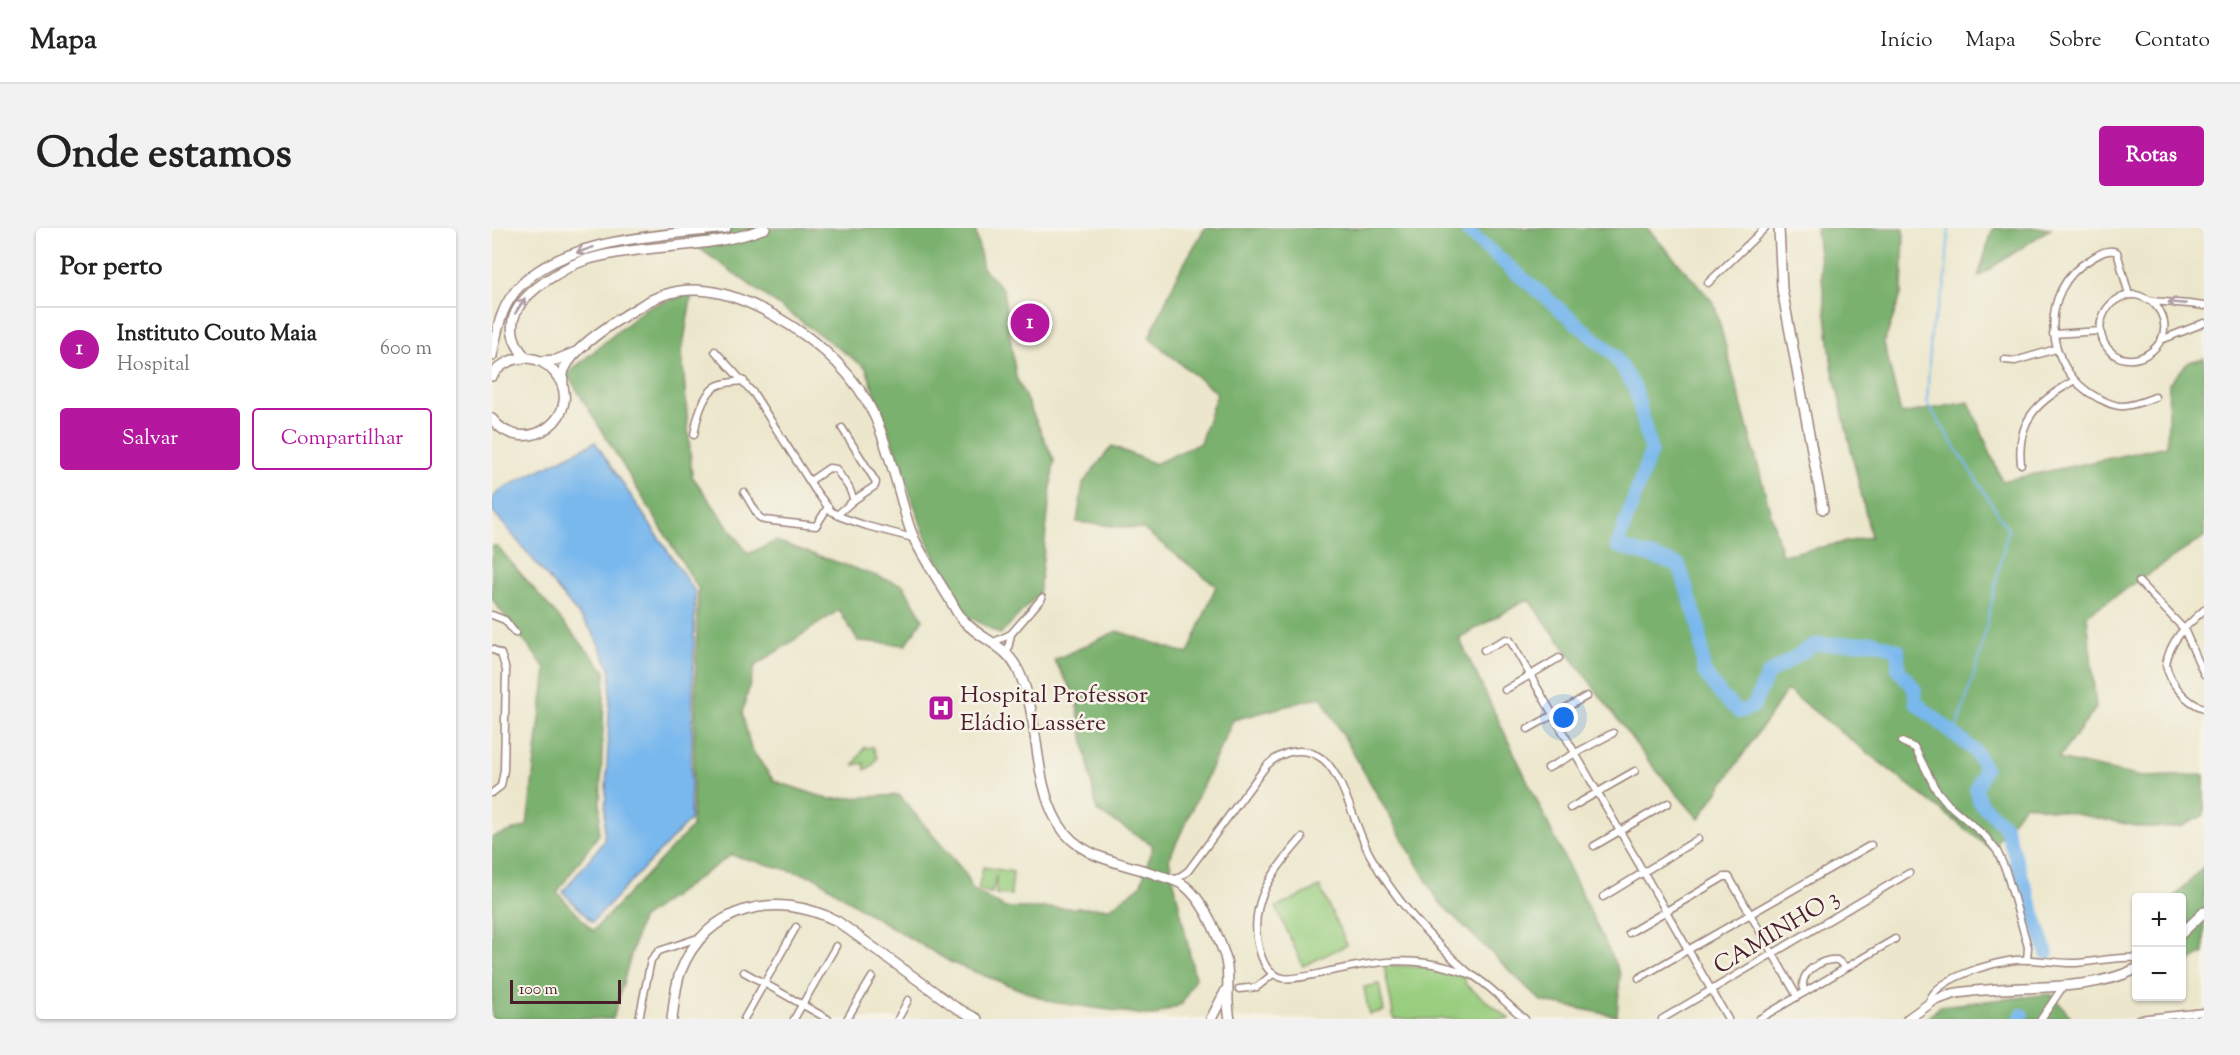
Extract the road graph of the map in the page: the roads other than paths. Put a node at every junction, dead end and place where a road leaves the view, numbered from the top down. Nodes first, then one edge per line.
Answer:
1 (726, 228) edge
2 (765, 228) edge
3 (1765, 228) edge
4 (1779, 228) edge
5 (1708, 283) dead end
6 (2129, 295) junction
7 (2150, 300) junction
8 (2204, 306) edge
9 (2204, 323) edge
10 (2101, 331) junction
11 (2053, 334) junction
12 (2162, 340) junction
13 (2056, 349) junction
14 (579, 351) junction
15 (715, 351) dead end
16 (492, 356) edge
17 (526, 358) junction
18 (2005, 360) dead end
19 (540, 361) junction
20 (492, 376) edge
21 (744, 381) junction
22 (2074, 381) junction
23 (563, 387) junction
24 (2155, 397) dead end
25 (492, 419) edge
26 (842, 428) dead end
27 (496, 429) edge
28 (694, 435) dead end
29 (2021, 464) dead end
30 (810, 481) junction
31 (744, 492) dead end
32 (854, 500) junction
33 (828, 507) junction
34 (1823, 509) dead end
35 (837, 515) junction
36 (914, 538) junction
37 (2139, 582) dead end
38 (1042, 598) dead end
39 (2204, 610) edge
40 (492, 615) edge
41 (2184, 628) junction
42 (516, 633) dead end
43 (1011, 634) junction
44 (994, 642) junction
45 (492, 649) edge
46 (1484, 650) dead end
47 (1007, 654) junction
48 (1559, 658) dead end
49 (2204, 674) edge
50 (1529, 675) junction
51 (1505, 690) dead end
52 (1587, 696) dead end
53 (2204, 708) edge
54 (1552, 715) junction
55 (1528, 729) dead end
56 (1612, 733) dead end
57 (1902, 742) dead end
58 (1575, 753) junction
59 (1548, 768) dead end
60 (1635, 771) dead end
61 (1599, 792) junction
62 (492, 793) edge
63 (1668, 803) dead end
64 (1570, 808) dead end
65 (1621, 832) junction
66 (1302, 838) dead end
67 (1698, 838) dead end
68 (1871, 845) dead end
69 (1594, 846) dead end
70 (1644, 871) junction
71 (1909, 873) dead end
72 (1179, 883) junction
73 (1604, 897) dead end
74 (1666, 911) junction
75 (2204, 912) edge
76 (1751, 914) junction
77 (796, 927) dead end
78 (2186, 928) edge
79 (1629, 933) dead end
80 (701, 937) junction
81 (1895, 939) dead end
82 (836, 946) dead end
83 (1689, 949) junction
84 (1774, 954) junction
85 (2132, 958) edge
86 (2027, 960) junction
87 (1846, 968) junction
88 (2132, 971) edge
89 (744, 972) dead end
90 (1273, 974) junction
91 (1470, 974) junction
92 (872, 977) dead end
93 (1639, 978) dead end
94 (765, 984) junction
95 (2065, 984) junction
96 (1227, 987) junction
97 (1239, 989) dead end
98 (1713, 990) junction
99 (1805, 992) junction
100 (1797, 996) junction
101 (908, 1000) dead end
102 (1929, 1004) junction
103 (802, 1005) junction
104 (2204, 1012) edge
105 (1518, 1016) edge
106 (2169, 1017) edge
107 (639, 1019) edge
108 (672, 1019) edge
109 (744, 1019) edge
110 (794, 1019) edge
111 (828, 1019) edge
112 (848, 1019) edge
113 (898, 1019) edge
114 (976, 1019) edge
115 (1211, 1019) edge
116 (1230, 1019) edge
117 (1525, 1019) edge
118 (1662, 1019) edge
119 (1728, 1019) edge
120 (1759, 1019) edge
121 (1908, 1019) edge
122 (2041, 1019) edge
123 (2138, 1019) edge

1 -> 16 main road
17 -> 2 main road
3 - 5 street
4 - 34 main road
6 - 7 street
6 - 10 street
6 - 11 street
8 -> 7 street
7 - 12 street
9 - 12 street
10 - 11 street
10 - 12 street
11 - 13 street
13 - 18 street
13 - 22 street
14 - 19 main road
14 - 23 main road
14 - 36 main road
15 - 21 street
17 - 19 main road
17 - 20 main road
19 - 23 main road
21 - 28 street
21 - 30 street
22 - 24 street
22 - 29 street
23 - 27 main road
25 - 27 main road
26 - 32 street
30 - 32 street
30 - 33 street
31 - 33 street
32 - 35 street
33 - 35 street
35 - 36 street
36 - 44 main road
37 - 41 street
38 - 43 street
39 - 41 street
40 - 42 street
41 - 49 street
41 - 53 street
43 - 44 street
43 - 47 street
44 - 47 main road
45 - 62 street
46 - 50 street
47 - 72 main road
48 - 50 street
50 - 51 street
50 - 54 street
52 - 54 street
54 - 55 street
54 - 58 street
56 - 58 street
57 - 86 street
58 - 59 street
58 - 61 street
60 - 61 street
61 - 64 street
61 - 65 street
63 - 65 street
65 - 69 street
65 - 70 street
66 - 90 street
67 - 70 street
68 - 76 street
70 - 73 street
70 - 74 street
71 - 84 street, CAMINHO 3
72 - 91 street
72 - 96 main road
74 - 76 street
74 - 79 street
74 - 83 street
75 - 78 main road
76 - 83 street
76 - 84 street
77 - 94 street
80 - 107 street
80 - 108 main road
80 - 114 main road
81 - 87 street
82 - 103 street
83 - 93 street
83 - 98 street
84 - 98 street, CAMINHO 3
84 - 100 street
85 - 86 street
86 - 102 street
87 - 99 street
87 - 99 street
88 - 95 main road
89 - 94 street
90 - 91 street
90 - 97 street
91 - 105 street
92 - 112 street
94 - 103 street
94 - 109 street
95 - 102 main road
95 - 122 street
96 - 115 main road
96 - 116 main road
98 - 118 street, CAMINHO 3
98 - 119 street
99 - 100 street
100 - 120 street
101 - 113 street
102 - 121 main road
103 - 110 street
103 - 111 street
104 - 106 street
105 - 117 street
106 - 123 street

